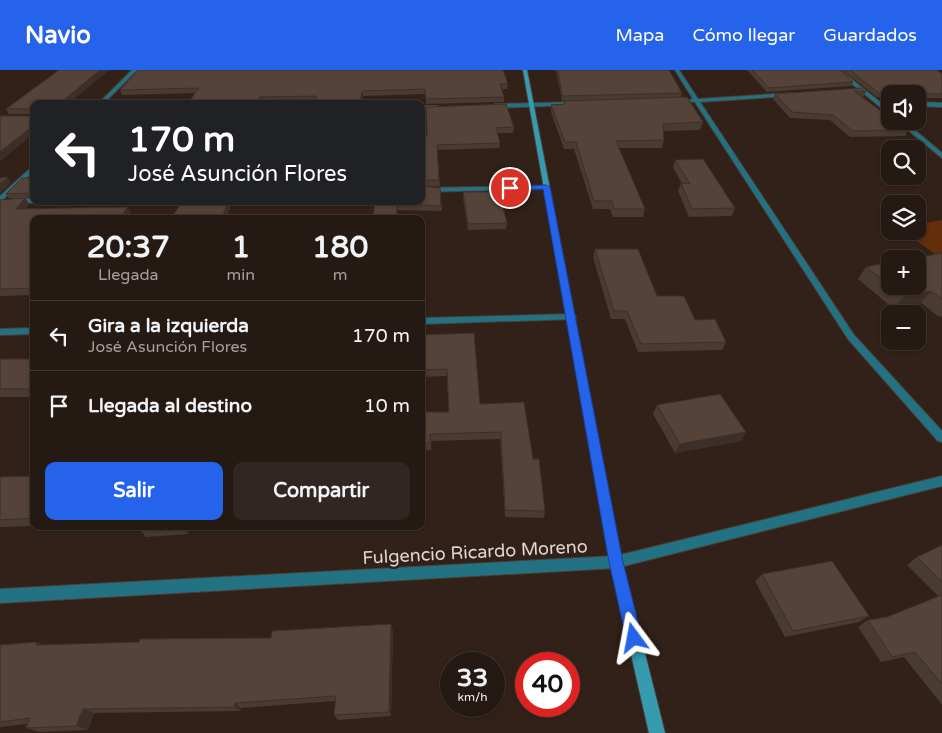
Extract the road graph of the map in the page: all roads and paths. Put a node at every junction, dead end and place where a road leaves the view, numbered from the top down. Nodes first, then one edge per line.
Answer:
1 (134, 70) edge
2 (525, 70) edge
3 (677, 70) edge
4 (837, 70) edge
5 (861, 89) junction
6 (851, 90) edge
7 (793, 94) edge
8 (104, 100) edge
9 (685, 101) edge
10 (695, 101) junction
11 (580, 104) edge
12 (880, 104) edge
13 (926, 104) edge
14 (532, 105) junction
15 (942, 105) edge
16 (486, 106) edge
17 (449, 107) edge
18 (425, 108) edge
19 (911, 130) edge
20 (942, 156) edge
21 (30, 171) edge
22 (546, 187) junction
23 (425, 190) edge
24 (0, 201) edge
25 (30, 201) edge
26 (572, 316) junction
27 (425, 321) edge
28 (30, 331) edge
29 (0, 332) edge
30 (942, 438) edge
31 (942, 481) edge
32 (616, 562) junction
33 (0, 596) edge
34 (657, 733) edge

1 - 8 street
2 - 14 street
3 - 10 street
4 - 5 street
5 - 6 street
5 - 12 street
7 - 10 street
9 - 10 street
10 - 30 street
11 - 14 street
13 - 15 street
14 - 16 street
14 - 22 street
17 - 18 street
19 - 20 street
21 - 24 street
22 - 23 street
22 - 26 street
24 - 25 street
26 - 27 street
26 - 32 street
28 - 29 street
31 - 32 street, Fulgencio Ricardo Moreno
32 - 33 street, Fulgencio Ricardo Moreno
32 - 34 street

